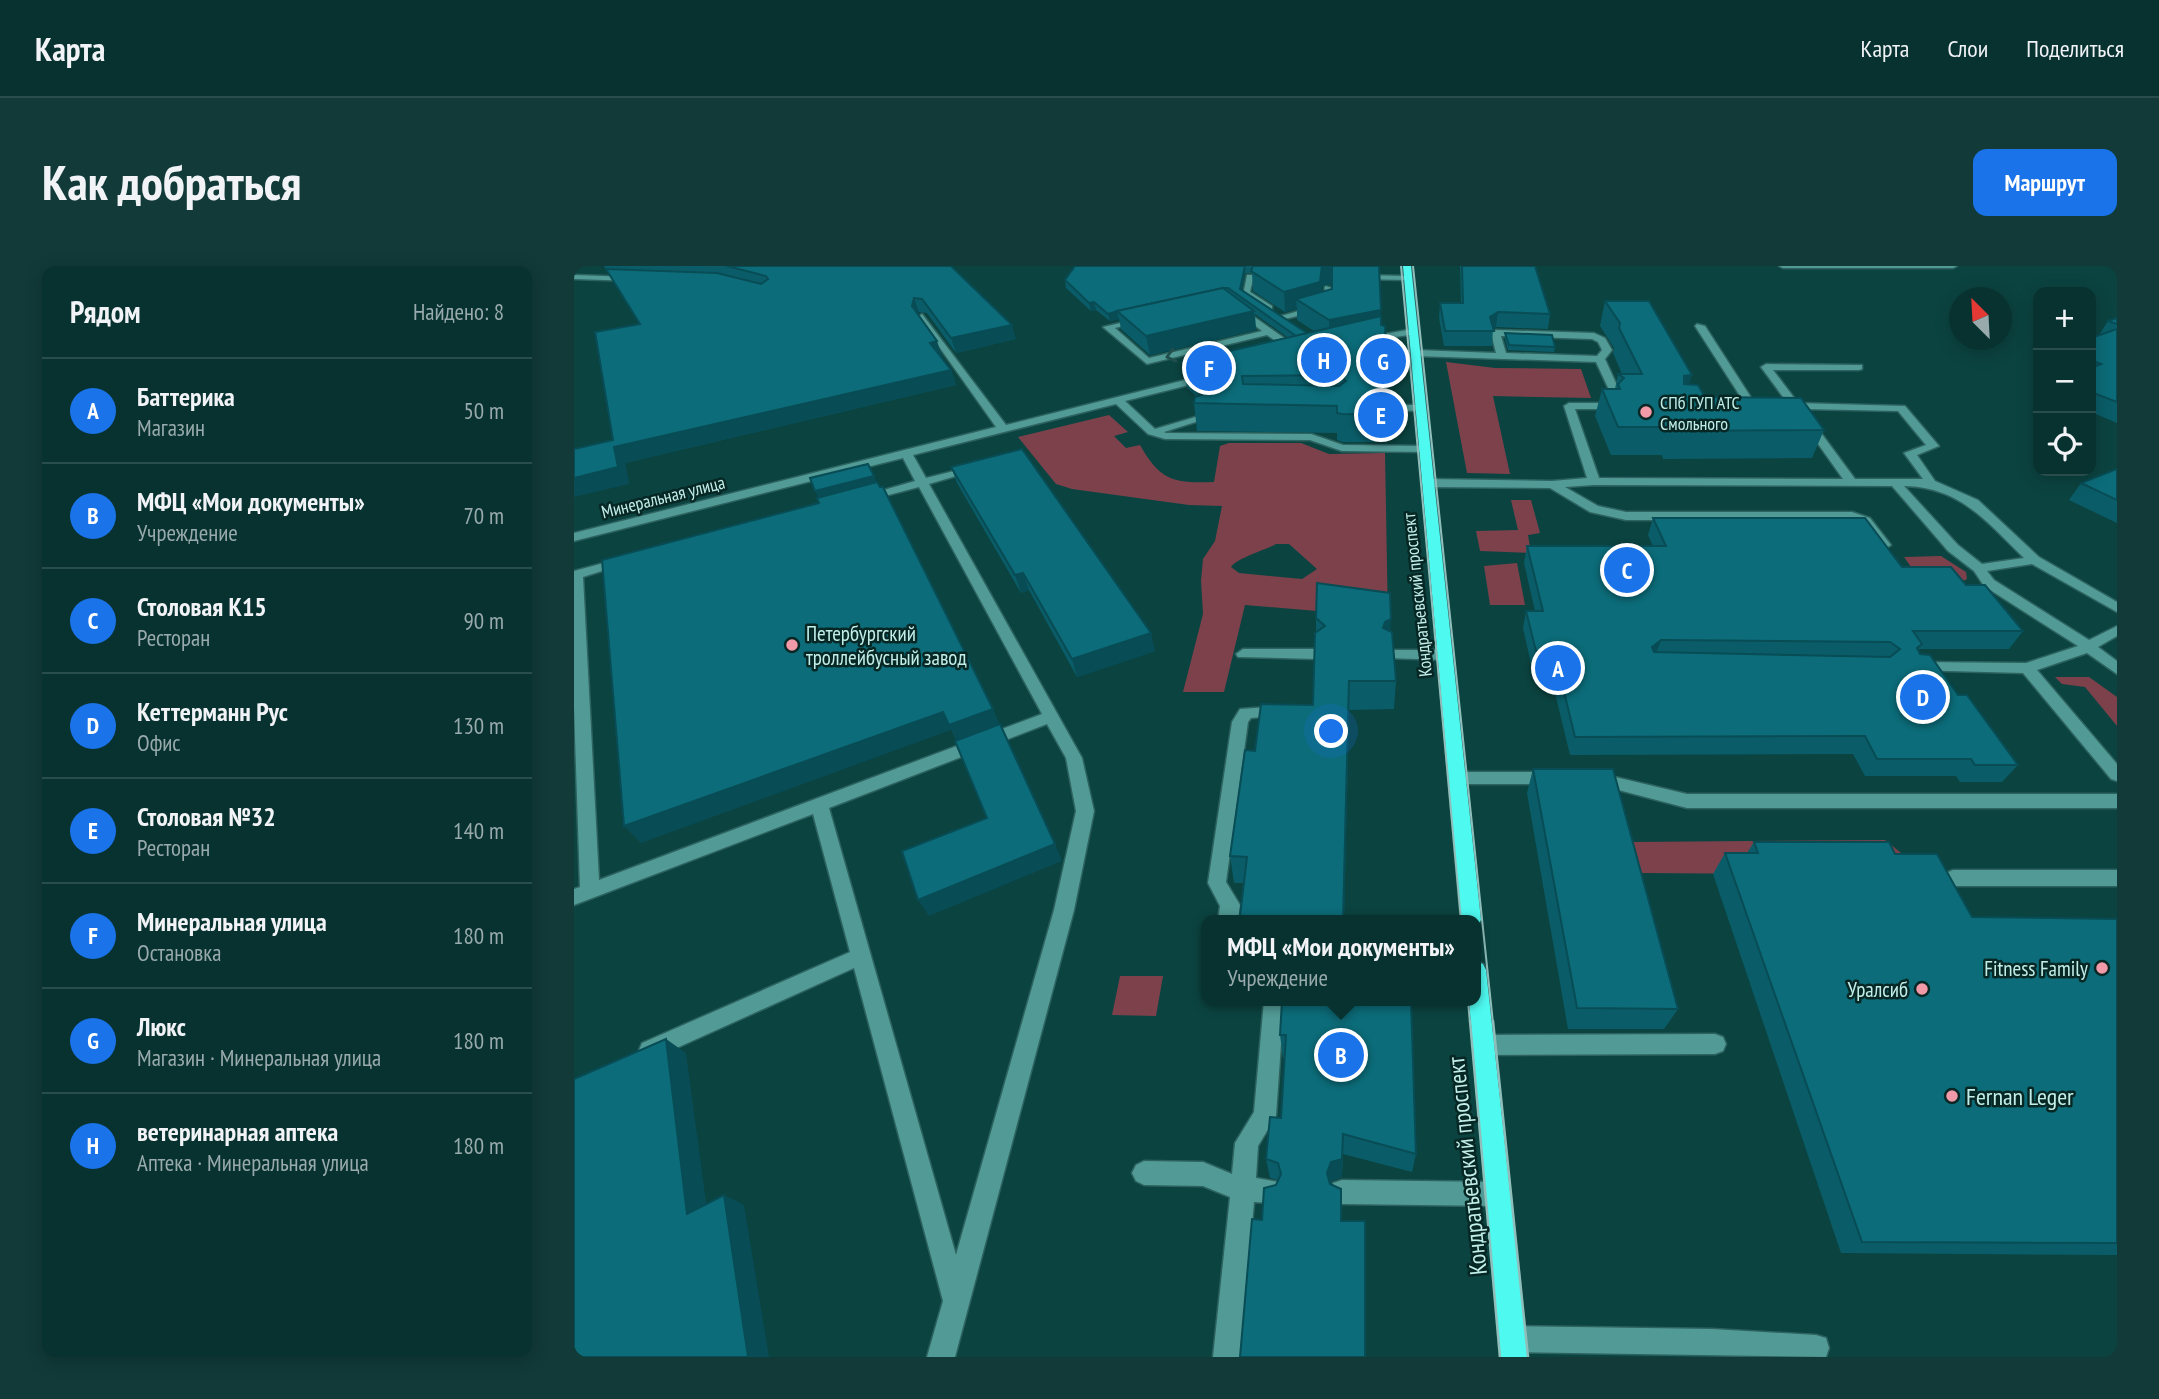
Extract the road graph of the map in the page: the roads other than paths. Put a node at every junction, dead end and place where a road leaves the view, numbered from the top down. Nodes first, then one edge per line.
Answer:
1 (1407, 266) edge
2 (1783, 266) edge
3 (1953, 266) edge
4 (574, 277) edge
5 (1289, 277) edge
6 (1342, 277) edge
7 (1408, 278) junction
8 (647, 279) edge
9 (1328, 288) edge
10 (1227, 301) edge
11 (922, 317) edge
12 (1147, 318) edge
13 (1284, 318) junction
14 (1294, 325) edge
15 (1700, 326) dead end
16 (1269, 332) junction
17 (1413, 332) junction
18 (1349, 342) edge
19 (1314, 351) edge
20 (1606, 353) junction
21 (1416, 354) junction
22 (1502, 357) junction
23 (1859, 367) dead end
24 (1218, 375) edge
25 (1615, 392) edge
26 (1118, 400) junction
27 (1610, 406) edge
28 (1386, 408) edge
29 (1421, 408) junction
30 (1795, 411) junction
31 (1223, 412) edge
32 (1755, 413) edge
33 (1003, 429) junction
34 (1152, 432) junction
35 (1425, 449) junction
36 (906, 453) junction
37 (988, 465) edge
38 (1594, 481) junction
39 (922, 482) junction
40 (1429, 482) junction
41 (1851, 482) junction
42 (1895, 483) junction
43 (1931, 483) junction
44 (1552, 485) junction
45 (856, 500) edge
46 (574, 537) edge
47 (1885, 545) edge
48 (642, 557) edge
49 (2034, 560) junction
50 (1979, 568) junction
51 (2117, 608) edge
52 (2117, 630) edge
53 (2088, 646) junction
54 (1243, 654) dead end
55 (1316, 654) edge
56 (1391, 655) edge
57 (1446, 655) junction
58 (1915, 667) edge
59 (2027, 667) junction
60 (2117, 669) edge
61 (578, 708) edge
62 (1293, 711) edge
63 (1053, 716) junction
64 (2117, 775) edge
65 (1458, 778) junction
66 (2117, 801) edge
67 (819, 804) junction
68 (1953, 878) edge
69 (2117, 878) edge
70 (582, 894) edge
71 (1229, 915) edge
72 (1471, 915) edge
73 (861, 956) junction
74 (1274, 1006) edge
75 (1479, 1006) edge
76 (1714, 1044) dead end
77 (1483, 1045) junction
78 (636, 1056) edge
79 (1144, 1173) dead end
80 (1243, 1190) junction
81 (1270, 1191) edge
82 (1342, 1192) edge
83 (1496, 1195) junction
84 (957, 1303) junction
85 (1513, 1348) edge
86 (1816, 1348) dead end
87 (941, 1357) edge
88 (1227, 1357) edge

1 - 7 main road, Кондратьевский проспект
2 - 3 street
4 - 8 street
5 - 13 street
6 - 7 street
7 - 17 main road, Кондратьевский проспект
9 - 13 street
10 - 16 street
11 - 33 street
16 -> 12 street
13 - 14 street
15 - 32 street
16 - 19 street
17 - 18 street
17 - 21 main road, Кондратьевский проспект
20 - 22 street
20 - 22 street
20 - 25 street
21 - 22 street
21 - 29 main road, Кондратьевский проспект
23 - 30 street
24 - 26 street, Минеральная улица
26 - 33 street, Минеральная улица
26 - 34 street
27 - 38 street
28 - 29 street
29 - 35 main road, Кондратьевский проспект
30 - 41 street
30 - 43 street
31 - 34 street
33 - 36 street, Минеральная улица
34 - 35 street
35 - 40 main road, Кондратьевский проспект
36 - 39 street
36 - 46 street, Минеральная улица
37 - 39 street
38 - 41 street
38 - 44 street
39 - 45 street
39 - 63 street
40 - 44 street
40 - 57 main road, Кондратьевский проспект
41 - 42 street
42 - 43 street
42 - 50 street
43 - 49 street
44 - 47 street
48 - 61 street
49 - 50 street
49 - 51 street
50 - 53 street
52 - 53 street
53 - 59 street
53 - 60 street
54 - 55 street
56 - 57 street
57 - 65 main road, Кондратьевский проспект
58 - 59 street
59 - 64 street
61 - 70 street
62 - 71 street
63 - 67 street
63 - 84 street
65 - 66 street
65 - 72 main road, Кондратьевский проспект
67 - 70 street
67 - 73 street
68 - 69 street
73 - 78 street
73 - 84 street
74 - 80 street
75 - 77 main road, Кондратьевский проспект
76 - 77 street
77 - 83 main road, Кондратьевский проспект
79 - 80 street
80 - 81 street
80 - 88 street
82 - 83 street
83 - 85 main road, Кондратьевский проспект
84 - 87 street
85 - 86 street

